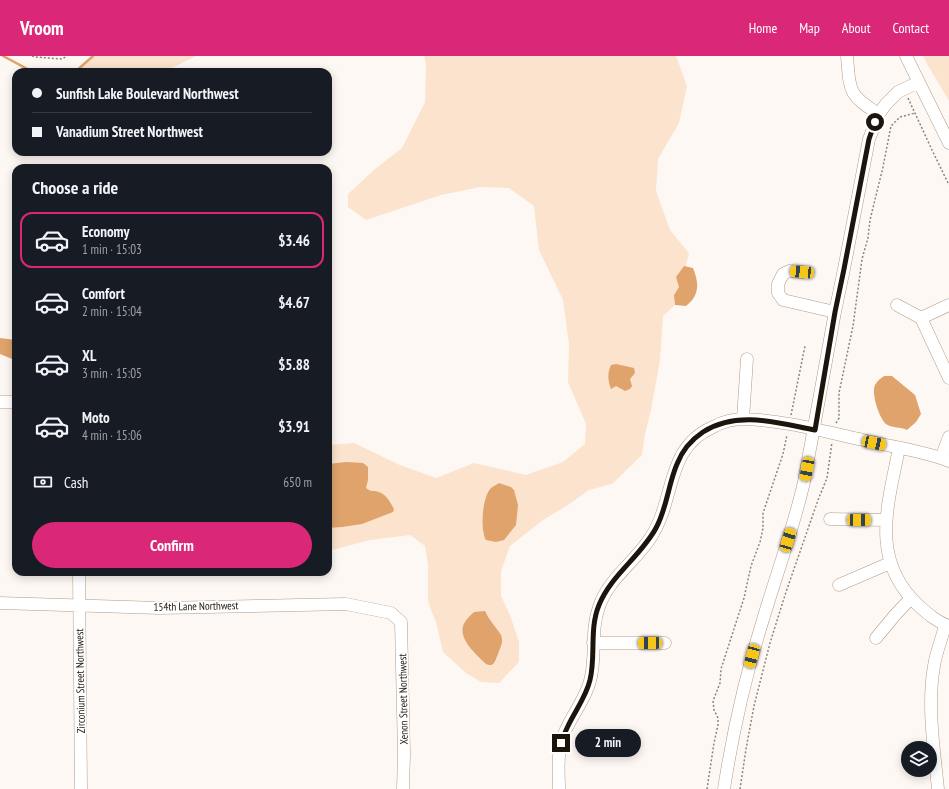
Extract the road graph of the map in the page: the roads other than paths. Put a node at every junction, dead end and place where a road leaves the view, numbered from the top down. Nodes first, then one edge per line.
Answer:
1 (846, 56) edge
2 (906, 56) edge
3 (919, 82) junction
4 (879, 114) junction
5 (949, 143) edge
6 (802, 272) dead end
7 (897, 305) dead end
8 (949, 305) edge
9 (835, 312) junction
10 (921, 318) junction
11 (747, 359) dead end
12 (947, 370) edge
13 (0, 402) edge
14 (12, 402) edge
15 (743, 419) junction
16 (815, 430) junction
17 (949, 437) edge
18 (899, 448) junction
19 (945, 459) edge
20 (830, 519) dead end
21 (886, 520) junction
22 (890, 563) junction
23 (79, 576) edge
24 (839, 585) dead end
25 (911, 598) junction
26 (0, 603) edge
27 (79, 605) junction
28 (391, 613) joint
29 (947, 626) edge
30 (876, 638) dead end
31 (593, 643) junction
32 (664, 643) dead end
33 (81, 789) edge
34 (403, 789) edge
35 (559, 789) edge
36 (724, 789) edge
37 (938, 789) edge

1 - 4 street
2 - 3 street
3 - 4 street
3 - 5 street
4 - 9 street
6 - 9 street
7 - 10 street
8 - 10 street
9 - 16 street
10 - 12 street
11 - 15 street
13 - 14 street
15 - 16 street
15 - 31 street
16 - 18 street
16 - 36 street
17 - 19 street
18 - 19 street
18 - 21 street
20 - 21 street
21 - 22 street
22 - 24 street
22 - 25 street
23 - 27 street, Zirconium Street Northwest
25 - 29 street
25 - 30 street
26 - 27 street, 154th Lane Northwest
27 - 28 street, 154th Lane Northwest
27 - 33 street, Zirconium Street Northwest
28 - 34 street, Xenon Street Northwest
29 - 37 street
31 - 32 street
31 - 35 street

